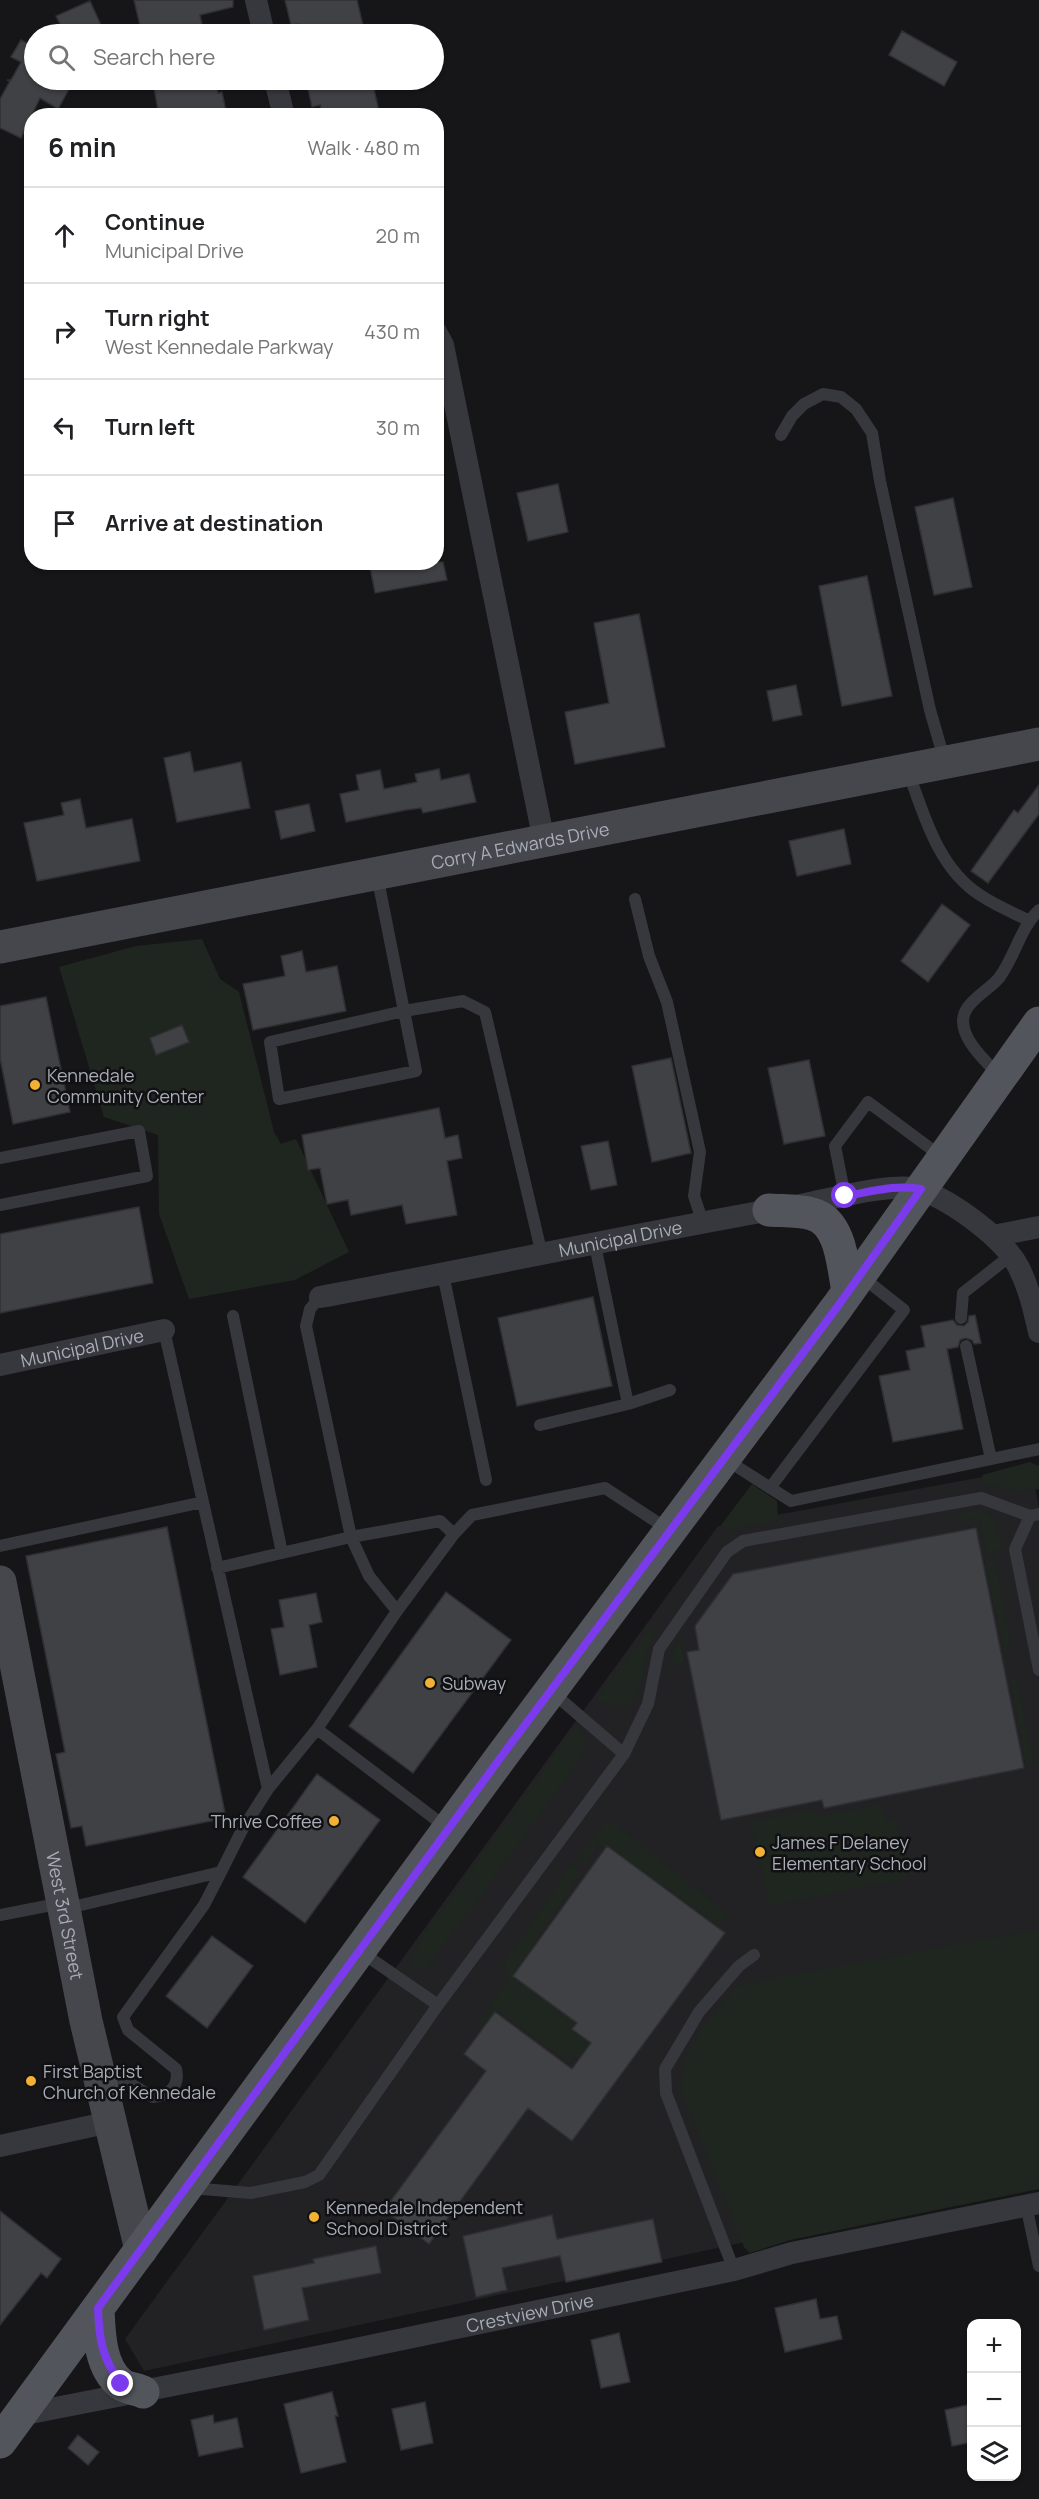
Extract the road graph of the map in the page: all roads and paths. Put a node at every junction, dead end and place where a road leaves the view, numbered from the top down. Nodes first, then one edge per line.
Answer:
1 (256, 0) edge
2 (262, 24) edge
3 (278, 90) edge
4 (282, 108) edge
5 (444, 350) edge
6 (782, 435) dead end
7 (1039, 744) edge
8 (945, 763) junction
9 (908, 770) junction
10 (544, 841) junction
11 (377, 874) junction
12 (635, 899) dead end
13 (1039, 910) edge
14 (1029, 921) junction
15 (0, 947) edge
16 (404, 1011) junction
17 (1032, 1038) edge
18 (1001, 1077) junction
19 (0, 1158) edge
20 (943, 1158) junction
21 (921, 1189) junction
22 (845, 1196) junction
23 (0, 1205) edge
24 (769, 1210) junction
25 (703, 1223) junction
26 (1039, 1227) edge
27 (993, 1236) junction
28 (595, 1245) junction
29 (542, 1255) junction
30 (1010, 1256) junction
31 (443, 1274) junction
32 (854, 1284) junction
33 (320, 1297) joint
34 (233, 1316) dead end
35 (961, 1318) dead end
36 (164, 1330) joint
37 (1039, 1332) edge
38 (966, 1346) dead end
39 (0, 1365) edge
40 (670, 1390) dead end
41 (628, 1404) junction
42 (540, 1425) dead end
43 (1039, 1449) edge
44 (723, 1459) junction
45 (991, 1459) junction
46 (486, 1480) dead end
47 (770, 1488) junction
48 (203, 1502) junction
49 (1034, 1515) edge
50 (670, 1531) junction
51 (454, 1534) junction
52 (351, 1537) junction
53 (0, 1546) edge
54 (282, 1553) junction
55 (217, 1568) junction
56 (0, 1582) edge
57 (398, 1611) junction
58 (5, 1632) edge
59 (1039, 1670) edge
60 (550, 1691) junction
61 (317, 1729) junction
62 (624, 1754) junction
63 (268, 1789) junction
64 (448, 1829) junction
65 (221, 1872) junction
66 (64, 1906) junction
67 (0, 1915) edge
68 (359, 1950) junction
69 (754, 1955) dead end
70 (438, 2004) junction
71 (96, 2064) junction
72 (110, 2122) junction
73 (0, 2146) edge
74 (186, 2188) junction
75 (1032, 2204) edge
76 (141, 2250) junction
77 (1039, 2266) edge
78 (734, 2270) junction
79 (98, 2308) junction
80 (143, 2392) junction
81 (10, 2416) edge
82 (0, 2442) edge

1 - 2 street
3 - 4 street
5 - 10 street
6 - 8 lane
7 - 8 street, Corry A Edwards Drive
8 - 9 street, Corry A Edwards Drive
9 - 10 street, Corry A Edwards Drive
9 - 14 lane
10 - 11 street, Corry A Edwards Drive
11 - 15 street, Corry A Edwards Drive
11 - 16 lane
12 - 25 lane
13 - 14 lane
14 - 18 lane
16 - 16 lane
16 - 29 lane
17 - 18 main road
18 - 20 main road
19 - 23 lane
20 - 21 main road
20 - 22 lane
21 - 22 street, Municipal Drive
21 - 27 street
21 - 32 main road
22 - 24 street, Municipal Drive
24 - 25 street, Municipal Drive
24 - 32 main road
25 - 28 street, Municipal Drive
26 - 27 street
27 - 30 street
28 - 29 street, Municipal Drive
28 - 41 lane
29 - 31 street, Municipal Drive
30 - 35 lane
30 - 37 street
31 - 33 street, Municipal Drive
31 - 46 lane
32 - 44 main road
32 - 47 lane
33 - 52 lane
34 - 54 lane
36 - 39 street, Municipal Drive
36 - 48 lane
38 - 45 lane
40 - 41 lane
41 - 42 lane
43 - 45 lane
44 - 47 lane
44 - 50 main road
45 - 47 lane
48 - 53 lane
48 - 55 lane
49 - 59 lane
49 - 62 lane
50 - 51 lane
50 - 60 main road
51 - 52 lane
51 - 57 lane
52 - 54 lane
52 - 57 lane
54 - 55 lane
55 - 63 lane
56 - 58 street, West 3rd Street
57 - 61 lane
58 - 66 street, West 3rd Street
60 - 62 lane
60 - 64 main road
61 - 63 lane
61 - 64 lane
62 - 70 lane
63 - 65 lane
64 - 68 main road
65 - 66 lane
65 - 71 lane
66 - 67 lane
66 - 71 street, West 3rd Street
68 - 70 lane
68 - 74 main road
69 - 78 lane
70 - 74 lane
71 - 72 street, West 3rd Street
72 - 73 street
72 - 76 street, West 3rd Street
74 - 76 main road
75 - 77 lane
75 - 78 street, Crestview Drive
76 - 79 main road
78 - 80 street, Crestview Drive
79 - 80 main road
79 - 81 main road
80 - 81 street, Crestview Drive
81 - 82 main road

